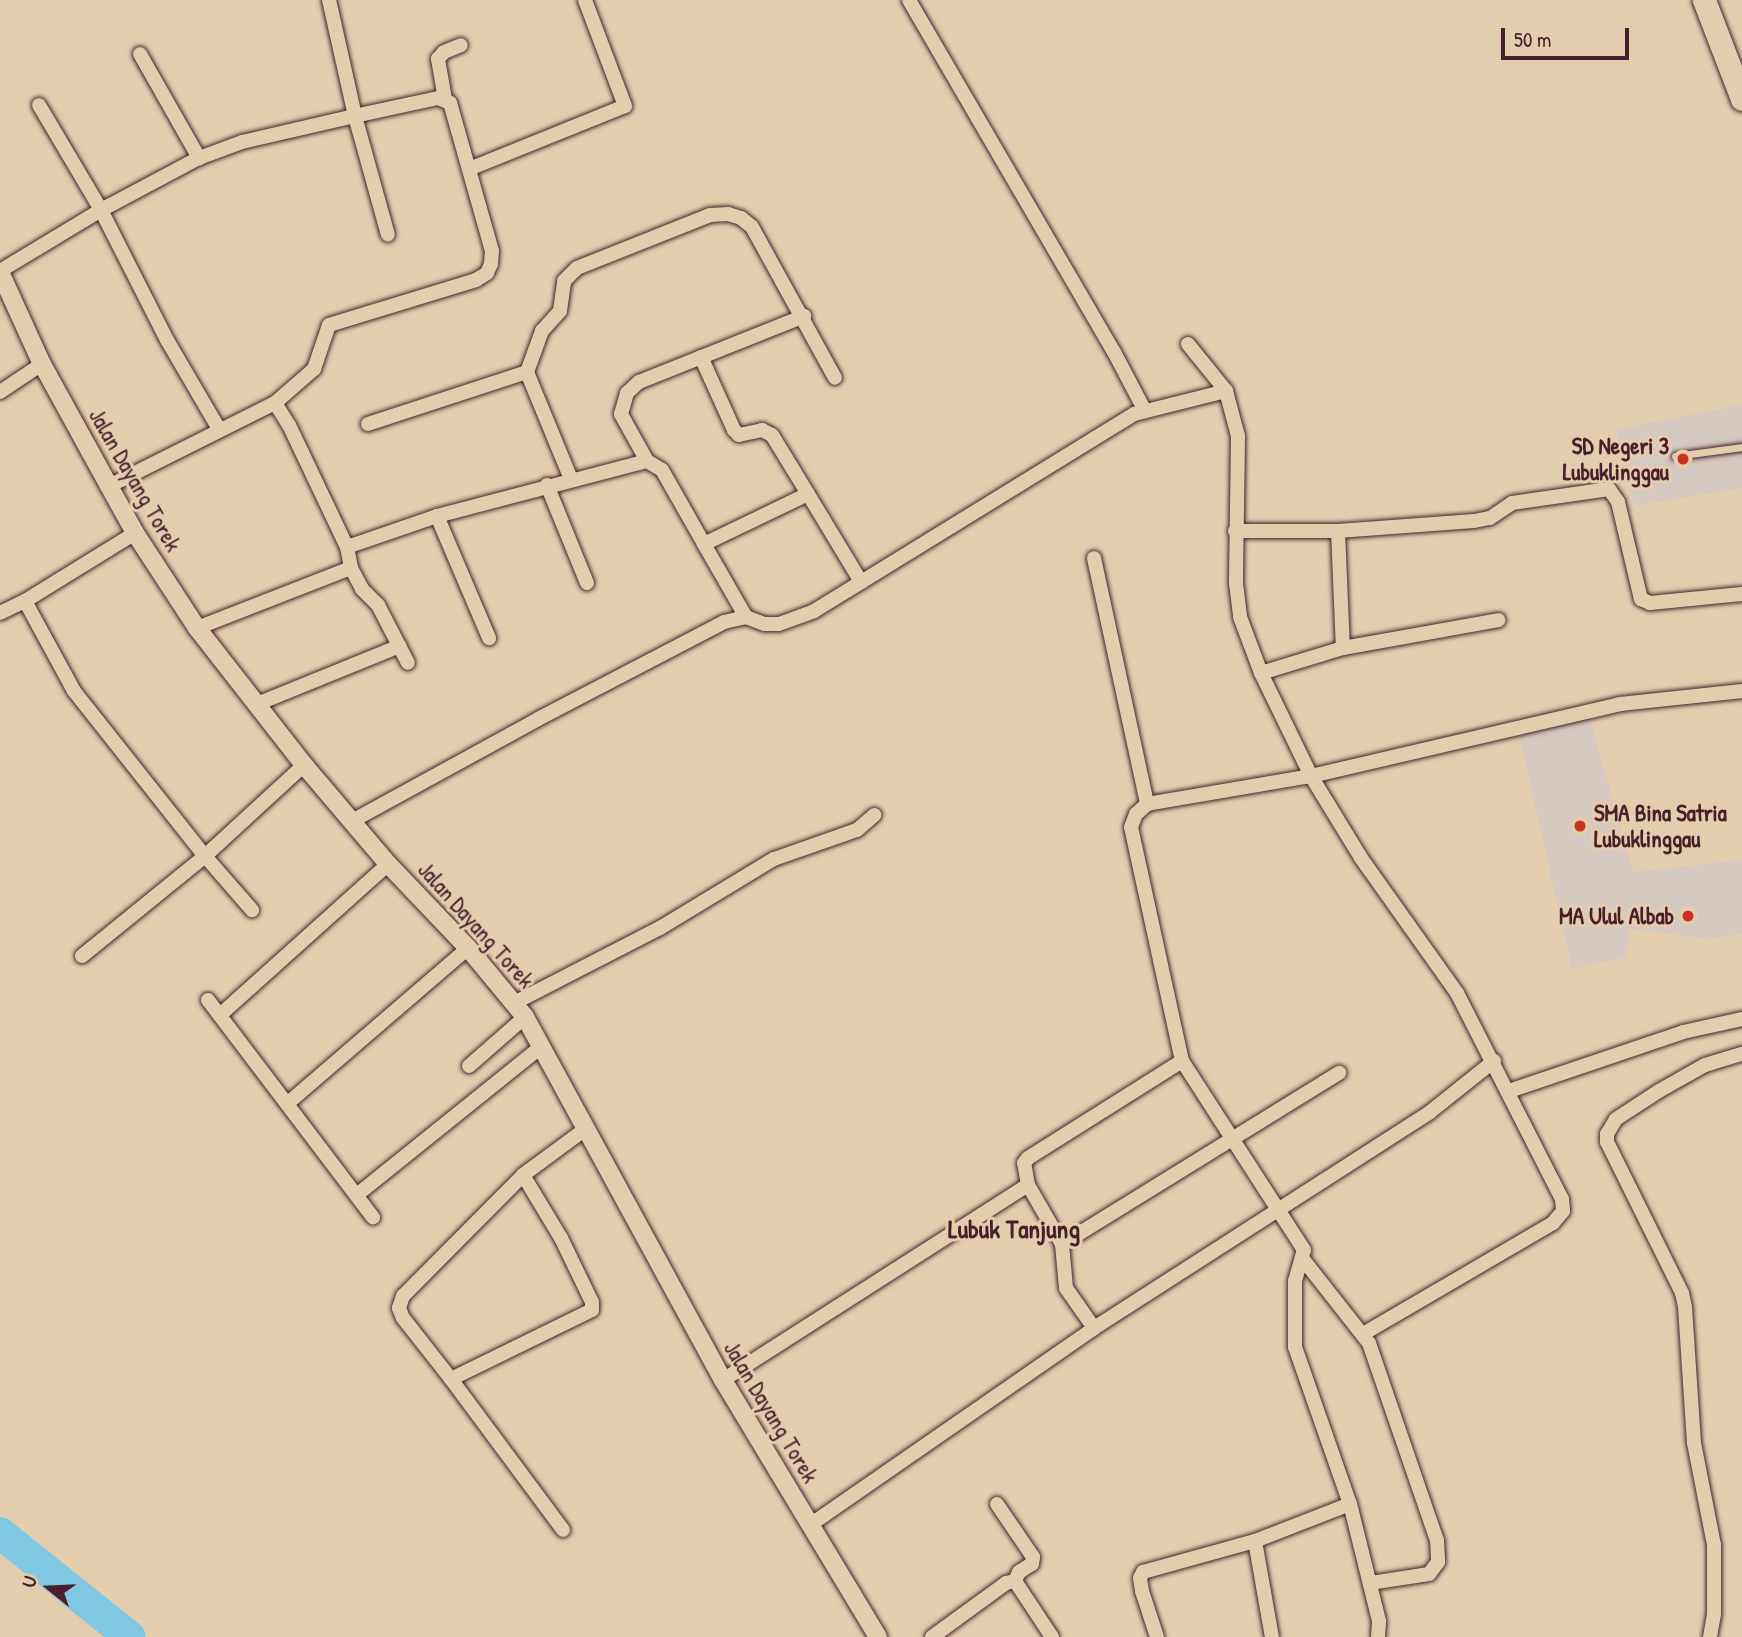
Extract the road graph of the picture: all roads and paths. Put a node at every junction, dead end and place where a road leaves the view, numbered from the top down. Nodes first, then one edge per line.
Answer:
1 (329, 0) edge
2 (585, 0) edge
3 (909, 0) edge
4 (1704, 0) edge
5 (461, 45) dead end
6 (139, 54) dead end
7 (446, 99) junction
8 (1742, 99) edge
9 (38, 106) dead end
10 (355, 116) junction
11 (199, 158) junction
12 (469, 169) junction
13 (101, 211) junction
14 (388, 235) dead end
15 (0, 271) edge
16 (804, 316) junction
17 (1188, 344) dead end
18 (701, 357) junction
19 (42, 364) junction
20 (527, 372) junction
21 (835, 378) dead end
22 (1226, 391) junction
23 (0, 392) edge
24 (275, 404) junction
25 (1144, 411) junction
26 (368, 424) dead end
27 (219, 429) junction
28 (1742, 447) edge
29 (1675, 456) dead end
30 (647, 461) junction
31 (571, 479) junction
32 (547, 485) junction
33 (109, 486) junction
34 (808, 494) junction
35 (437, 516) junction
36 (1235, 531) junction
37 (1338, 531) junction
38 (135, 533) junction
39 (704, 544) junction
40 (347, 547) junction
41 (1094, 558) dead end
42 (351, 568) junction
43 (861, 582) junction
44 (587, 583) dead end
45 (1742, 594) edge
46 (25, 601) junction
47 (0, 613) edge
48 (746, 617) junction
49 (1499, 620) dead end
50 (197, 628) junction
51 (489, 638) dead end
52 (400, 646) junction
53 (1343, 648) junction
54 (408, 663) dead end
55 (1261, 673) junction
56 (1742, 691) edge
57 (257, 704) junction
58 (304, 765) junction
59 (1311, 776) junction
60 (1147, 804) junction
61 (874, 816) dead end
62 (352, 821) junction
63 (205, 856) junction
64 (388, 864) junction
65 (252, 910) dead end
66 (468, 948) junction
67 (82, 956) dead end
68 (208, 1000) dead end
69 (519, 1010) junction
70 (220, 1015) junction
71 (1742, 1019) edge
72 (541, 1048) junction
73 (1742, 1054) edge
74 (1182, 1061) junction
75 (1494, 1062) junction
76 (469, 1066) dead end
77 (1339, 1073) dead end
78 (1510, 1091) junction
79 (288, 1103) junction
80 (584, 1130) junction
81 (1230, 1139) junction
82 (523, 1175) junction
83 (1028, 1185) junction
84 (358, 1195) junction
85 (1279, 1211) junction
86 (373, 1217) dead end
87 (1062, 1244) junction
88 (1302, 1258) junction
89 (1094, 1328) junction
90 (1363, 1334) junction
91 (451, 1379) junction
92 (723, 1380) junction
93 (997, 1504) dead end
94 (1350, 1504) junction
95 (810, 1525) junction
96 (563, 1530) dead end
97 (1255, 1541) junction
98 (1015, 1581) junction
99 (1370, 1583) junction
100 (878, 1637) edge
101 (932, 1637) edge
102 (1052, 1637) edge
103 (1157, 1637) edge
104 (1272, 1637) edge
105 (1378, 1637) edge
106 (1710, 1637) edge

1 - 10 street
2 - 12 street
3 - 25 street
4 - 8 highway
5 - 7 street
6 - 11 street
7 - 10 street
7 - 12 street
9 - 13 street
10 - 11 street
10 - 14 street
11 - 13 street
12 - 24 street
13 - 15 street
13 - 27 street
15 - 19 street, Jalan Dayang Torek
16 - 18 street
16 - 20 street
16 - 21 street
17 - 22 street
18 - 30 street
18 - 34 street
19 - 23 street
19 - 33 street, Jalan Dayang Torek
20 - 26 street
20 - 31 street
22 - 25 street
22 - 36 street
24 - 27 street
24 - 40 street
25 - 43 street
27 - 33 street
28 - 29 lane
30 - 31 street
30 - 39 street
31 - 32 street
32 - 35 street
32 - 44 street
33 - 38 street, Jalan Dayang Torek
34 - 39 street
34 - 43 street
35 - 40 street
35 - 51 street
36 - 37 street
36 - 55 street
37 - 45 street
37 - 53 street
38 - 46 street
38 - 50 street, Jalan Dayang Torek
39 - 48 street
40 - 42 street
41 - 60 street
42 - 50 street
42 - 52 street
43 - 48 street
46 - 47 street
46 - 63 street
48 - 62 street
49 - 53 street
50 - 57 street, Jalan Dayang Torek
52 - 54 street
52 - 57 street
53 - 55 street
55 - 59 street
56 - 59 street
57 - 58 street, Jalan Dayang Torek
58 - 62 street, Jalan Dayang Torek
58 - 63 street
59 - 60 street
59 - 75 street
60 - 74 street
61 - 69 street
62 - 64 street, Jalan Dayang Torek
63 - 65 street
63 - 67 street
64 - 66 street, Jalan Dayang Torek
64 - 70 street
66 - 69 street, Jalan Dayang Torek
66 - 79 street
68 - 70 street
69 - 72 street, Jalan Dayang Torek
69 - 76 street
70 - 79 street
71 - 78 street
72 - 80 street, Jalan Dayang Torek
72 - 84 street
73 - 106 street
74 - 81 street
74 - 83 street
75 - 78 street
75 - 85 street
77 - 81 street
78 - 90 street
79 - 84 street
80 - 82 street
80 - 92 street, Jalan Dayang Torek
81 - 85 street
81 - 87 street
82 - 91 street
82 - 91 street
83 - 87 street
83 - 92 street
84 - 86 street
85 - 88 street
85 - 89 street
87 - 89 street
88 - 90 street
88 - 94 street
89 - 95 street
90 - 99 street
91 - 96 street
92 - 95 street, Jalan Dayang Torek
93 - 98 street
94 - 97 street
94 - 99 street
95 - 100 street, Jalan Dayang Torek
97 - 103 street
97 - 104 street
98 - 101 street
98 - 102 street
99 - 105 street

